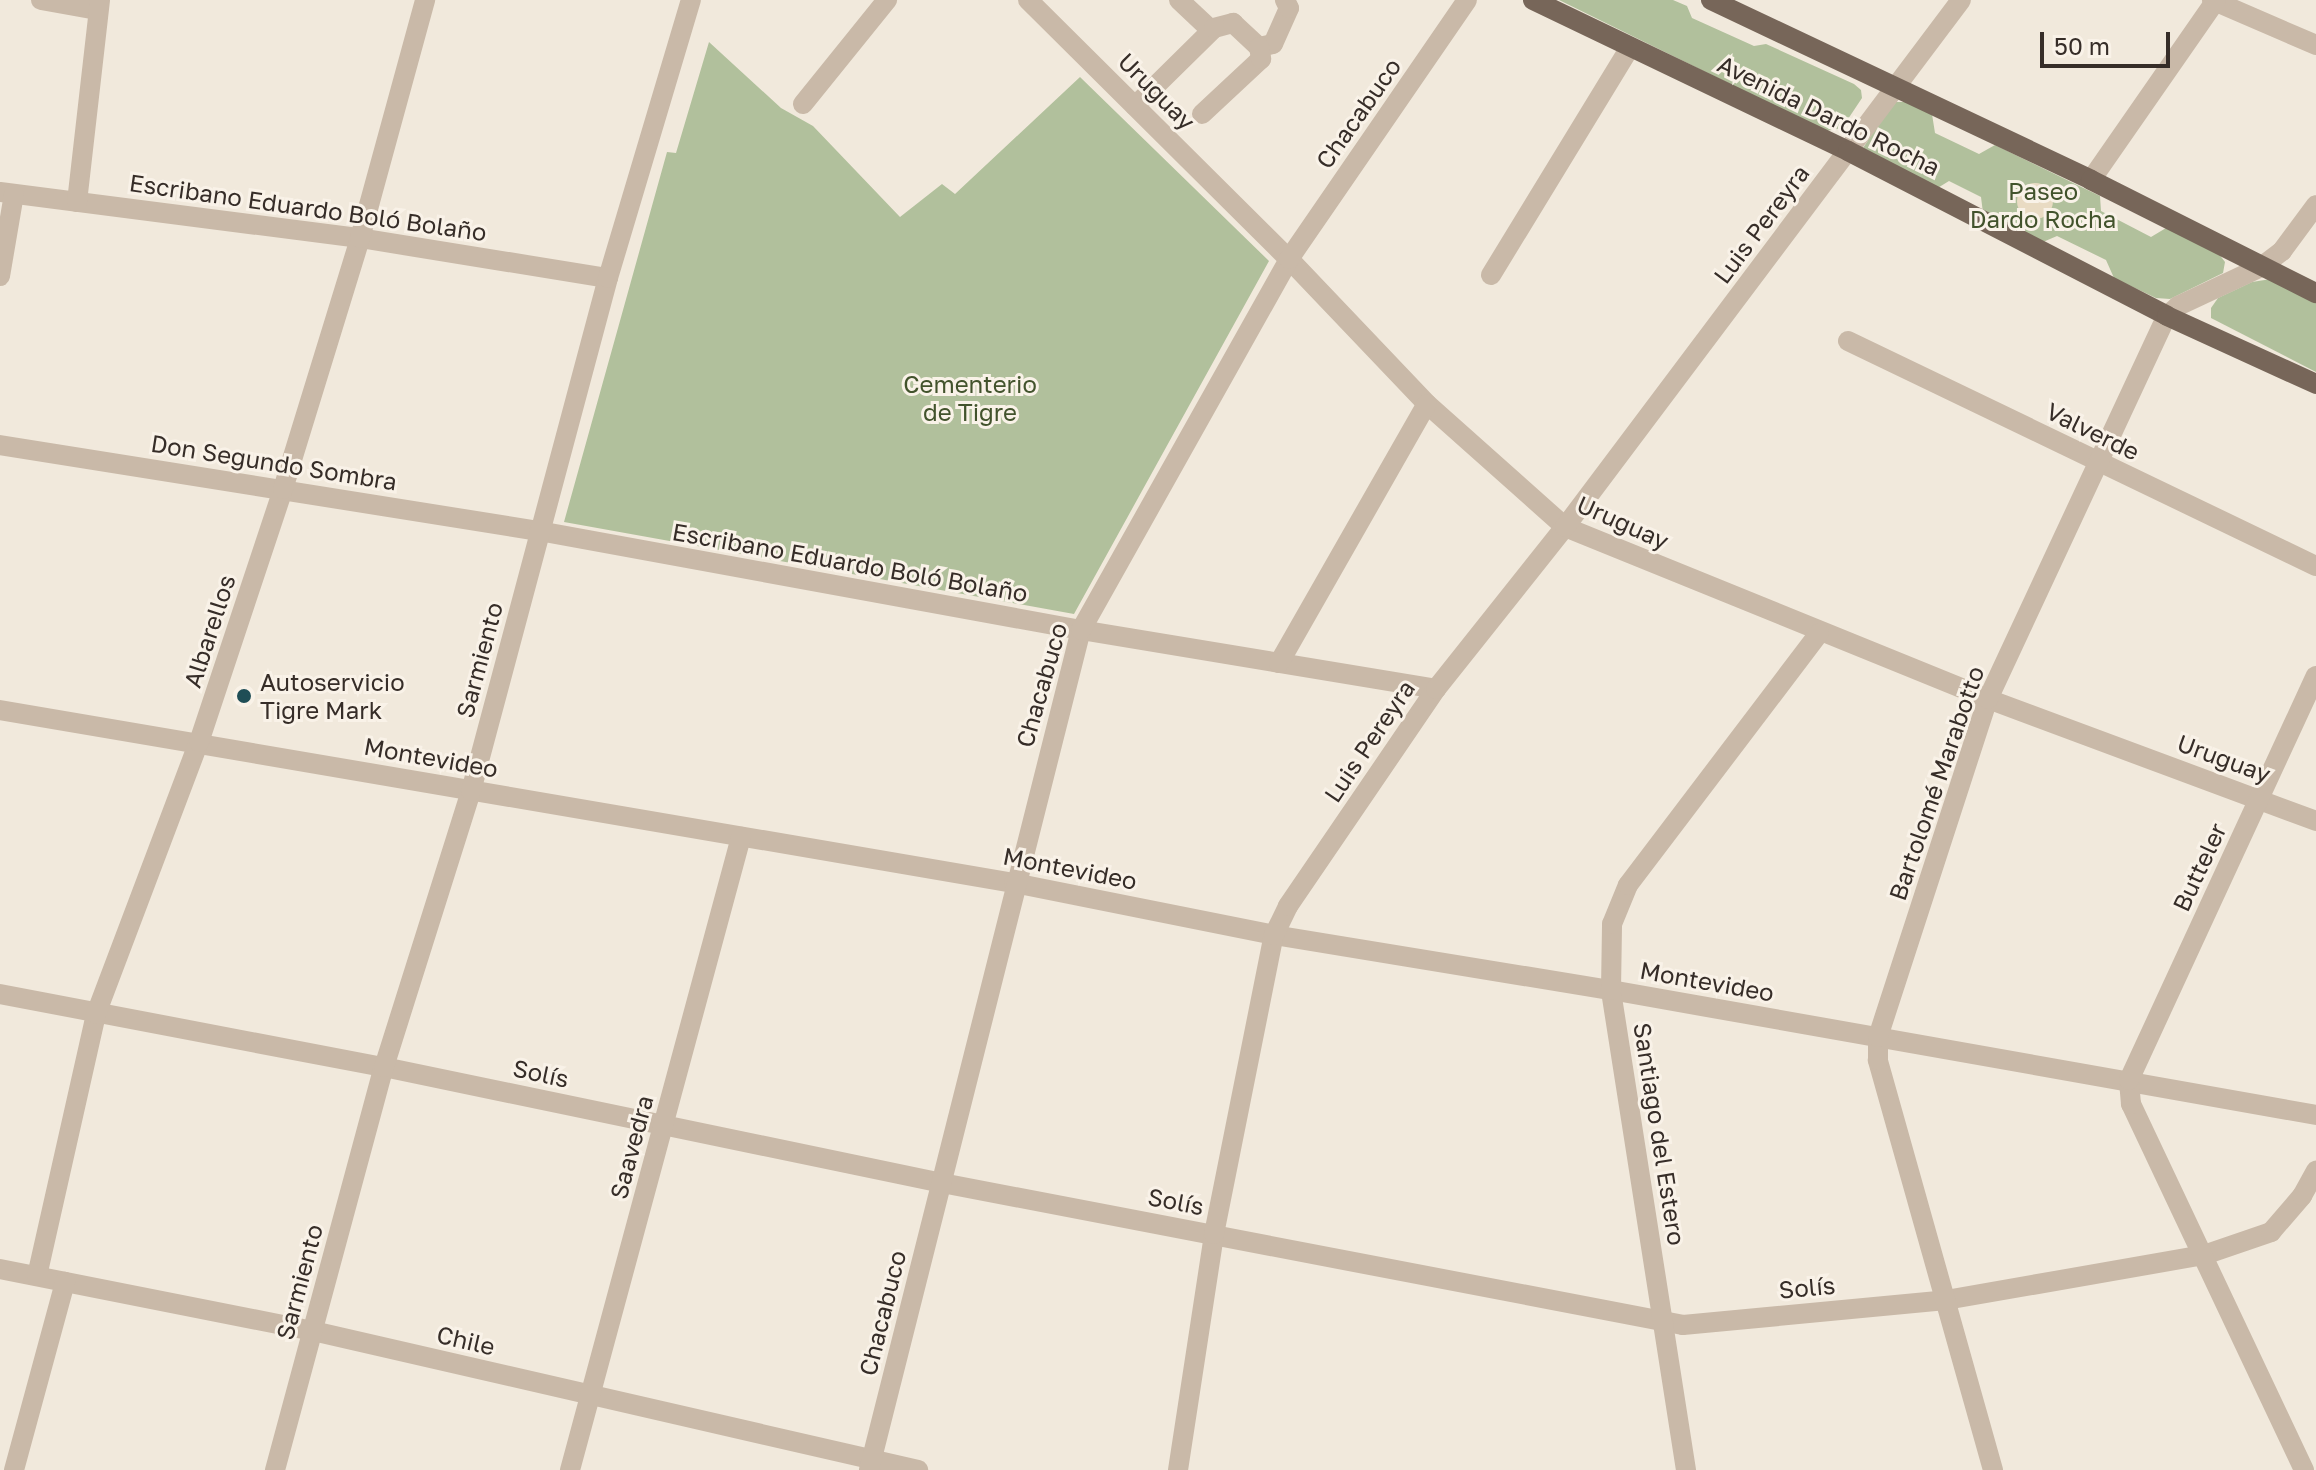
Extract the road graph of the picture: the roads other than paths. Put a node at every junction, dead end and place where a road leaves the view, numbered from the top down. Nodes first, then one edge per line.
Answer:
1 (41, 0) edge
2 (425, 0) edge
3 (691, 0) edge
4 (887, 0) edge
5 (1028, 0) edge
6 (1179, 0) edge
7 (1285, 0) edge
8 (1467, 0) edge
9 (1533, 0) edge
10 (1711, 0) edge
11 (1961, 0) edge
12 (2214, 0) edge
13 (99, 5) edge
14 (1211, 30) junction
15 (2316, 45) edge
16 (1259, 47) junction
17 (1630, 47) junction
18 (1893, 87) junction
19 (803, 104) dead end
20 (1135, 106) junction
21 (1202, 114) dead end
22 (1848, 151) junction
23 (2091, 180) junction
24 (7, 193) edge
25 (77, 202) junction
26 (2316, 205) edge
27 (360, 238) junction
28 (1289, 259) junction
29 (2261, 267) junction
30 (1491, 275) dead end
31 (0, 276) edge
32 (608, 278) junction
33 (2316, 293) edge
34 (2167, 316) junction
35 (1848, 341) dead end
36 (2316, 384) edge
37 (1427, 404) junction
38 (0, 445) edge
39 (2100, 463) junction
40 (283, 489) junction
41 (1565, 527) junction
42 (539, 531) junction
43 (2316, 566) edge
44 (1081, 630) junction
45 (1819, 633) junction
46 (1279, 663) junction
47 (2316, 676) edge
48 (1436, 689) junction
49 (1988, 699) junction
50 (0, 710) edge
51 (199, 742) junction
52 (471, 791) junction
53 (2259, 799) junction
54 (2316, 821) edge
55 (741, 837) junction
56 (1014, 883) junction
57 (1274, 935) junction
58 (1611, 990) junction
59 (0, 994) edge
60 (96, 1014) junction
61 (1878, 1037) junction
62 (384, 1067) junction
63 (2129, 1080) junction
64 (2316, 1115) edge
65 (664, 1125) junction
66 (2316, 1171) edge
67 (942, 1183) junction
68 (1214, 1234) junction
69 (2204, 1255) junction
70 (0, 1269) edge
71 (37, 1276) junction
72 (65, 1282) junction
73 (1946, 1300) junction
74 (1664, 1320) junction
75 (313, 1331) junction
76 (590, 1396) junction
77 (870, 1466) edge
78 (14, 1470) edge
79 (275, 1470) edge
80 (570, 1470) edge
81 (918, 1470) edge
82 (1178, 1470) edge
83 (1686, 1470) edge
84 (1993, 1470) edge
85 (2304, 1470) edge

1 - 13 street
2 - 27 street, Albarellos
3 - 32 street, Sarmiento
4 - 19 street
5 - 20 street, Uruguay
6 - 14 street
7 - 16 street
8 - 28 street, Chacabuco
9 - 17 main road, Avenida Dardo Rocha
10 - 18 main road
11 - 18 street, Luis Pereyra
12 - 15 street
12 - 23 street
13 - 25 street
14 - 16 street
14 - 20 street
16 - 21 street
17 - 22 main road, Avenida Dardo Rocha
17 - 30 street
18 - 22 street, Luis Pereyra
18 - 23 main road
20 - 28 street, Uruguay
22 - 34 main road, Avenida Dardo Rocha
22 - 41 street, Luis Pereyra
23 - 29 main road
24 - 25 street, Escribano Eduardo Boló Bolaño
24 - 31 street
25 - 27 street, Escribano Eduardo Boló Bolaño
26 - 29 street
27 - 32 street, Escribano Eduardo Boló Bolaño
27 - 40 street, Albarellos
28 - 37 street, Uruguay
28 - 44 street, Chacabuco
29 - 33 main road
29 - 34 street
32 - 42 street, Sarmiento
34 - 36 main road, Avenida Dardo Rocha
34 - 39 street, Bartolomé Marabotto
35 - 39 street, Valverde
37 - 41 street, Uruguay
37 - 46 street
38 - 40 street, Don Segundo Sombra
39 - 43 street, Valverde
39 - 49 street, Bartolomé Marabotto
40 - 42 street, Don Segundo Sombra
40 - 51 street, Albarellos
41 - 45 street, Uruguay
41 - 48 street, Luis Pereyra
42 - 44 street, Escribano Eduardo Boló Bolaño
42 - 52 street, Sarmiento
44 - 46 street, Escribano Eduardo Boló Bolaño
44 - 56 street, Chacabuco
45 - 49 street, Uruguay
45 - 58 street, Santiago del Estero
46 - 48 street, Escribano Eduardo Boló Bolaño
47 - 53 street, Butteler
48 - 57 street, Luis Pereyra
49 - 53 street, Uruguay
49 - 61 street, Bartolomé Marabotto
50 - 51 street, Montevideo
51 - 52 street, Montevideo
51 - 60 street, Albarellos
52 - 55 street, Montevideo
52 - 62 street, Sarmiento
53 - 54 street, Uruguay
53 - 63 street, Butteler
55 - 56 street, Montevideo
55 - 65 street, Saavedra
56 - 57 street, Montevideo
56 - 67 street, Chacabuco
57 - 58 street, Montevideo
57 - 68 street, Luis Pereyra
58 - 61 street, Montevideo
58 - 74 street, Santiago del Estero
59 - 60 street, Solís
60 - 62 street, Solís
60 - 71 street, Albarellos
61 - 63 street, Montevideo
61 - 73 street, Bartolomé Marabotto
62 - 65 street, Solís
62 - 75 street, Sarmiento
63 - 64 street, Montevideo
63 - 69 street
65 - 67 street, Solís
65 - 76 street, Saavedra
66 - 69 street, Solís
67 - 68 street, Solís
67 - 77 street, Chacabuco
68 - 74 street, Solís
68 - 82 street, Luis Pereyra
69 - 73 street, Solís
69 - 85 street
70 - 71 street, Chile
71 - 72 street, Chile
72 - 75 street, Chile
72 - 78 street
73 - 74 street, Solís
73 - 84 street, Bartolomé Marabotto
74 - 83 street, Santiago del Estero
75 - 76 street, Chile
75 - 79 street, Sarmiento
76 - 77 street, Chile
76 - 80 street, Saavedra
77 - 81 street, Chile

